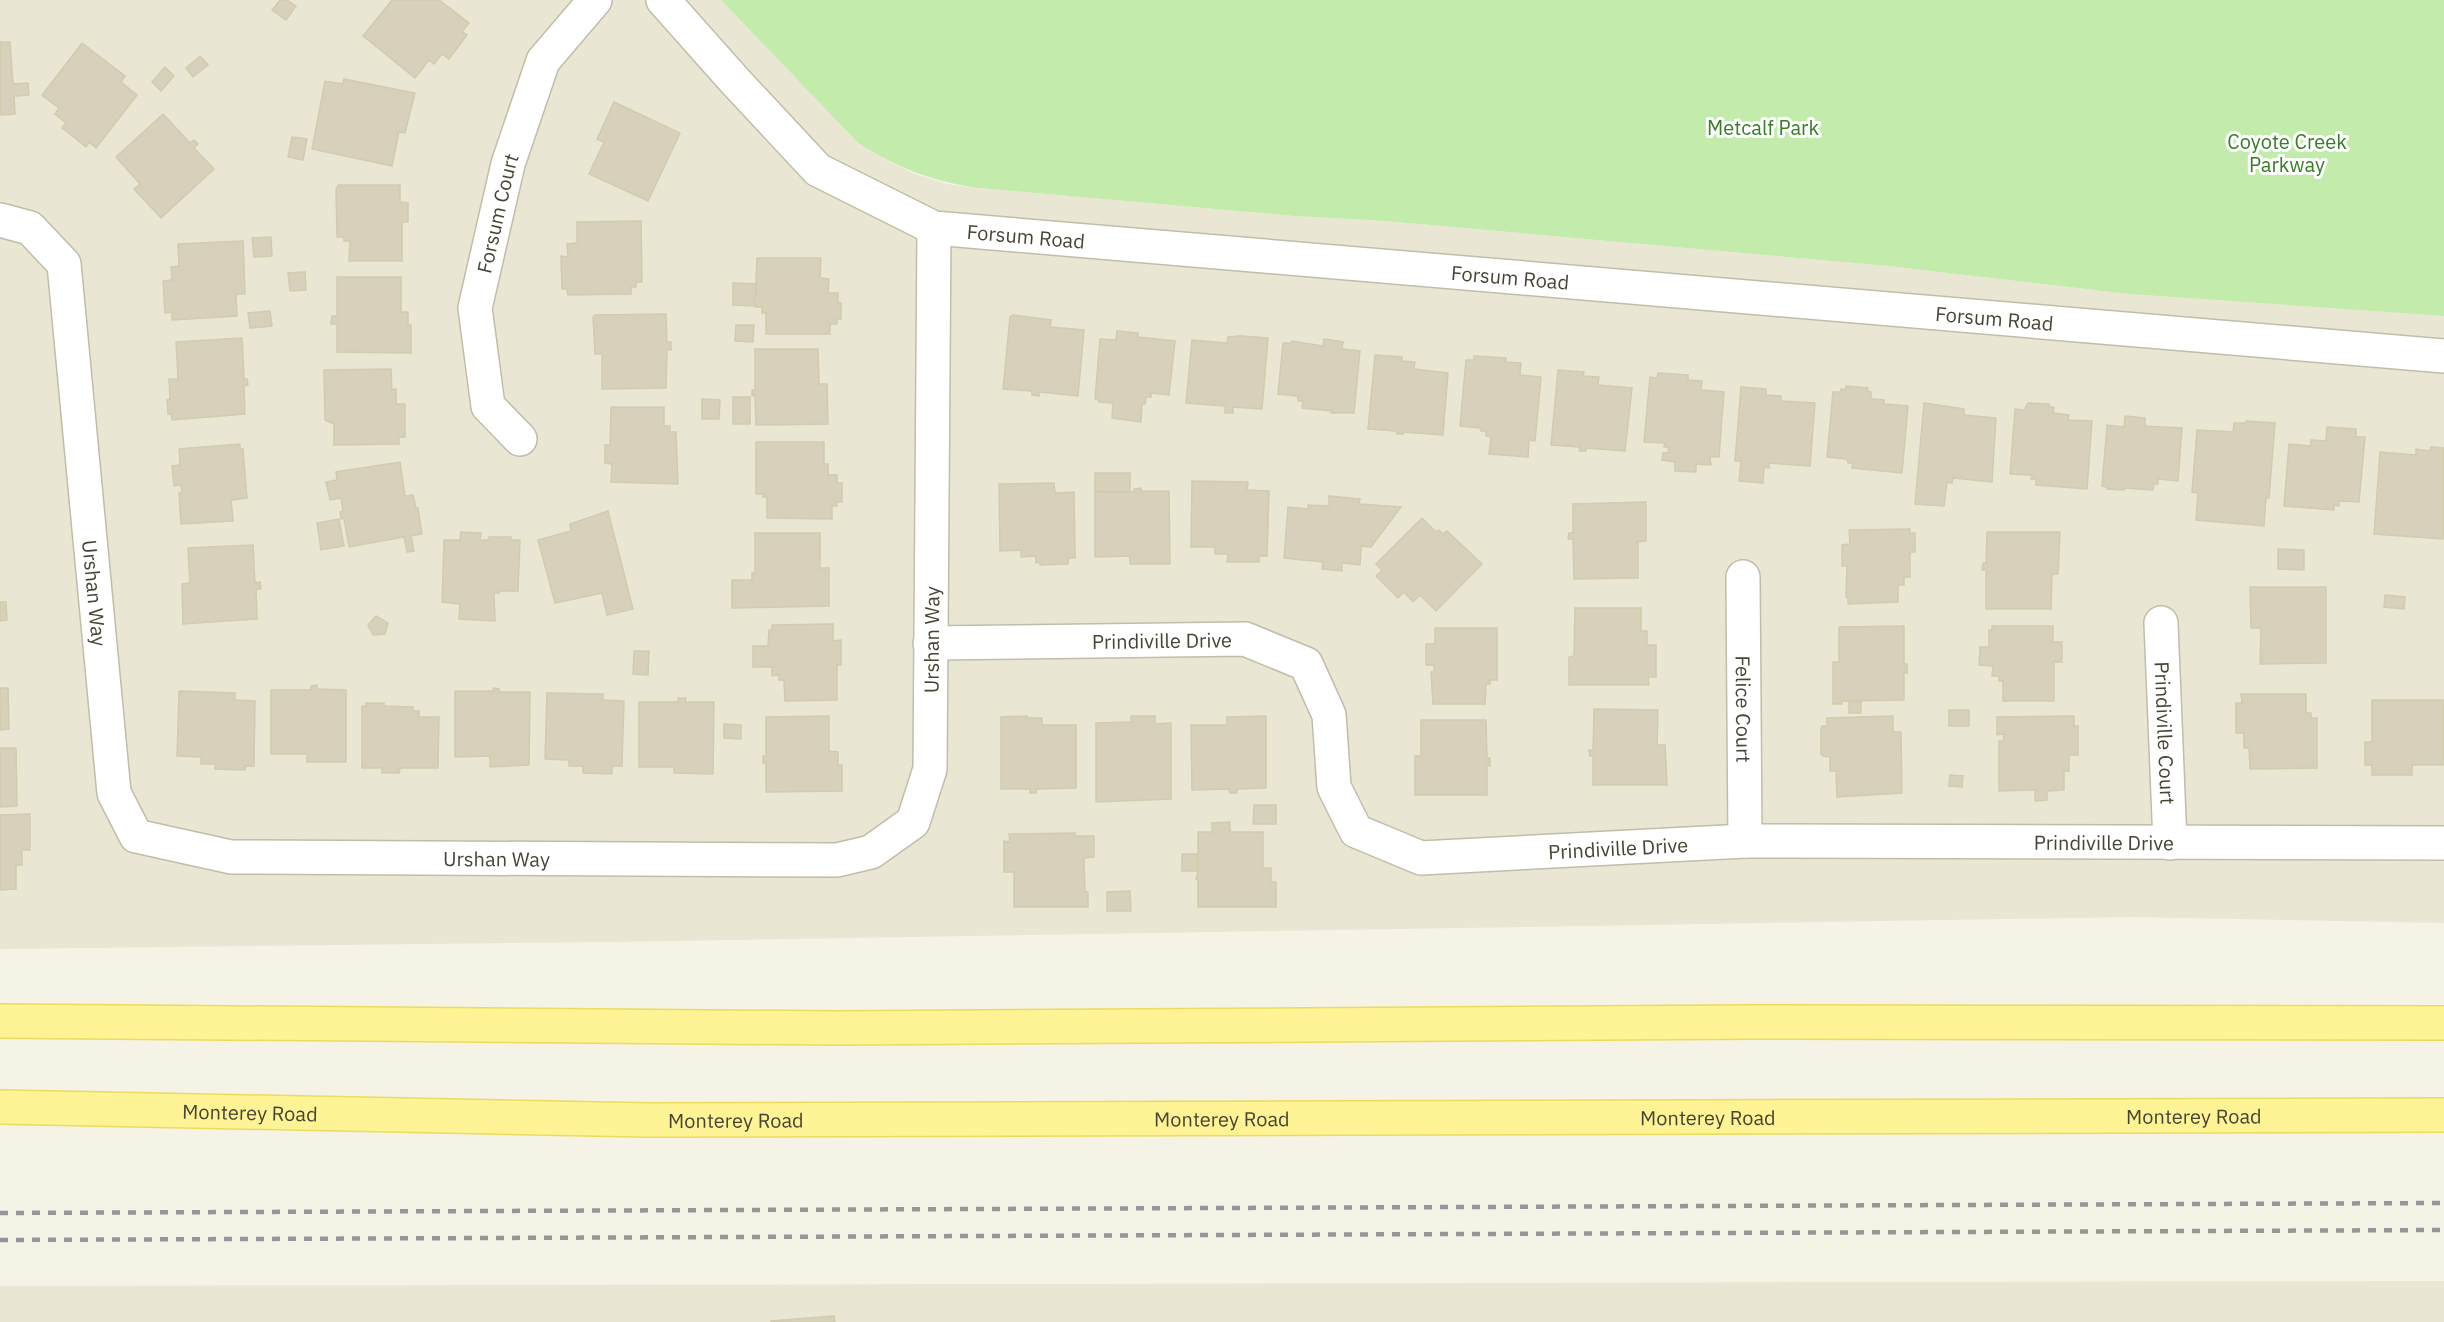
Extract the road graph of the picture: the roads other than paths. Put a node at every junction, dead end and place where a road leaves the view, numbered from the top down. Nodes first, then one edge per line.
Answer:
1 (595, 0) edge
2 (663, 0) edge
3 (0, 220) edge
4 (934, 228) junction
5 (2444, 356) edge
6 (520, 439) dead end
7 (1743, 577) dead end
8 (2161, 623) dead end
9 (930, 643) junction
10 (1745, 841) junction
11 (2170, 843) junction
12 (2444, 843) edge
13 (0, 1021) edge
14 (2444, 1023) edge
15 (0, 1107) edge
16 (2444, 1115) edge

1 - 6 street, Forsum Court
2 - 4 street, Forsum Road
3 - 9 street, Urshan Way
4 - 5 street, Forsum Road
4 - 9 street, Urshan Way
7 - 10 street, Felice Court
8 - 11 street, Prindiville Court
9 - 10 street, Prindiville Drive
10 - 11 street, Prindiville Drive
11 - 12 street, Prindiville Drive
13 - 14 main road
15 - 16 main road, Monterey Road

